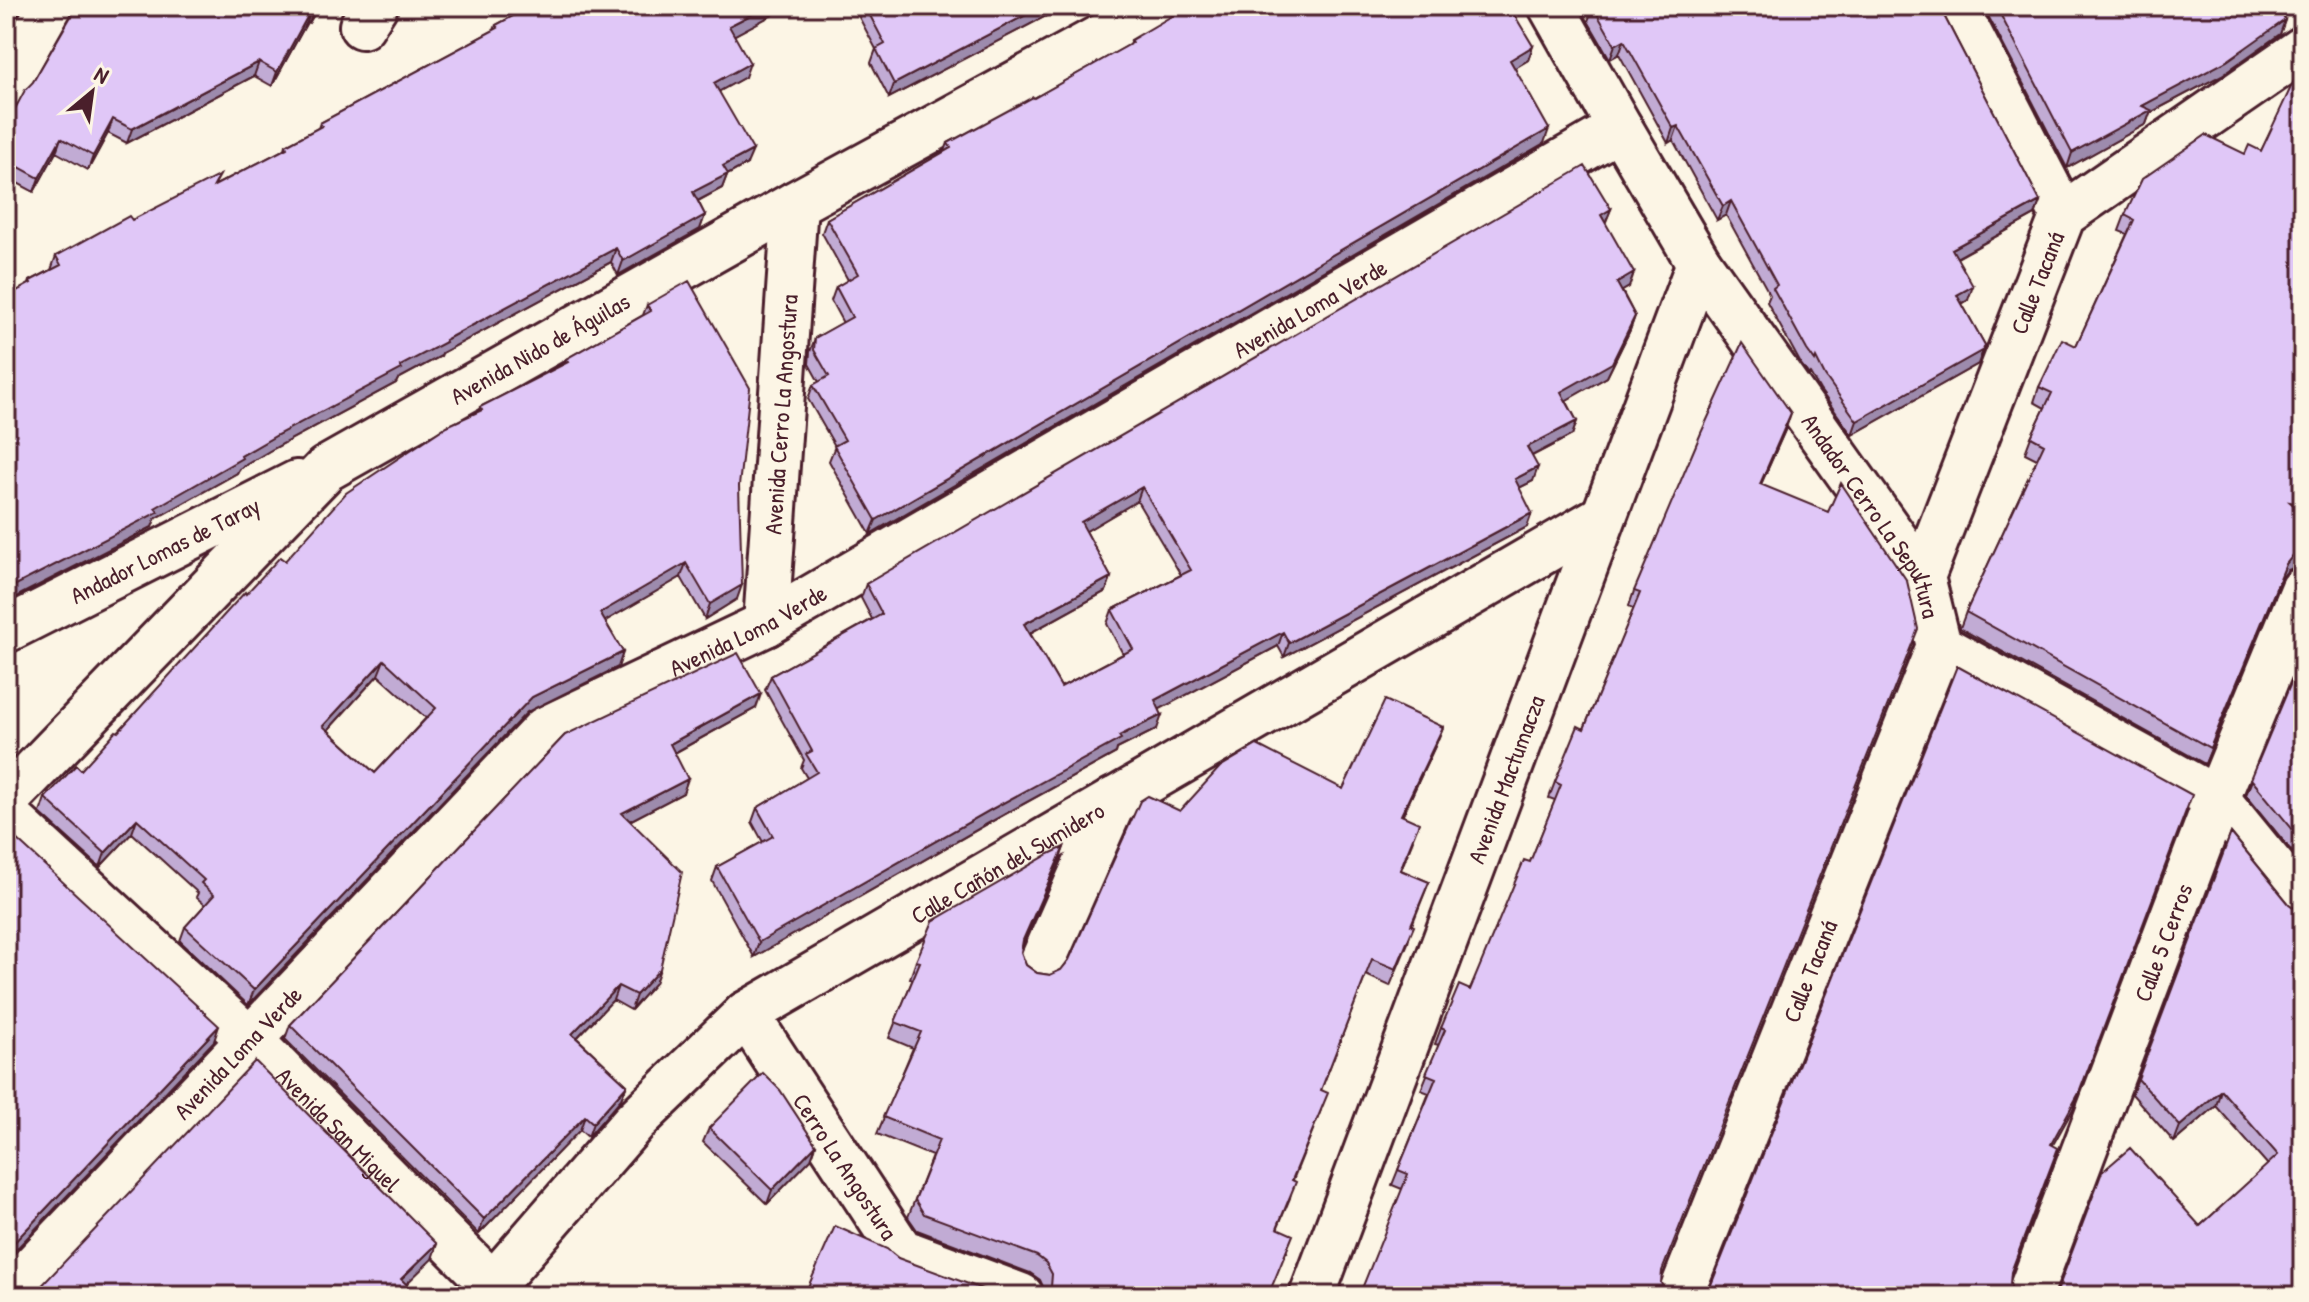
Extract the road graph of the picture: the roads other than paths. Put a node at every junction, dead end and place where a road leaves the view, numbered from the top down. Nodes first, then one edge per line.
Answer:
1 (51, 6) edge
2 (1158, 6) edge
3 (1551, 6) edge
4 (1955, 6) edge
5 (2303, 49) edge
6 (6, 84) edge
7 (1620, 128) junction
8 (795, 204) junction
9 (2063, 215) junction
10 (1699, 263) junction
11 (326, 469) junction
12 (1603, 517) junction
13 (1922, 577) junction
14 (2303, 590) edge
15 (766, 624) junction
16 (6, 630) edge
17 (1939, 646) junction
18 (2217, 799) junction
19 (6, 800) edge
20 (1114, 800) junction
21 (6, 815) edge
22 (2303, 904) edge
23 (1040, 967) dead end
24 (746, 1014) junction
25 (250, 1040) junction
26 (488, 1290) edge
27 (6, 1296) edge
28 (1021, 1296) edge
29 (1312, 1296) edge
30 (1680, 1296) edge
31 (2029, 1296) edge

1 - 6 street
2 - 8 street, Avenida Nido de Águilas
3 - 7 street, Andador Cerro La Sepultura
4 - 9 street
5 - 9 street, Calle Tacaná
7 - 10 street, Andador Cerro La Sepultura
7 - 15 street, Avenida Loma Verde
8 - 11 street, Avenida Nido de Águilas
8 - 15 street, Avenida Cerro La Angostura
9 - 13 street, Calle Tacaná
10 - 12 street, Avenida Mactumacza
10 - 13 street, Andador Cerro La Sepultura
11 - 16 street, Andador Lomas de Taray
11 - 19 street, Avenida Nido de Águilas
12 - 20 street, Calle Cañón del Sumidero
12 - 29 street, Avenida Mactumacza
13 - 17 street, Andador Cerro La Sepultura
14 - 18 street, Calle 5 Cerros
15 - 25 street, Avenida Loma Verde
17 - 18 street, Andador Cerro La Sepultura
17 - 30 street, Calle Tacaná
18 - 22 street, Andador Cerro La Sepultura
18 - 31 street, Calle 5 Cerros
20 - 23 street
20 - 24 street, Calle Cañón del Sumidero
21 - 25 street, Avenida San Miguel
24 - 26 street, Calle Cañón del Sumidero
24 - 28 street, Cerro La Angostura
25 - 26 street, Avenida San Miguel
25 - 27 street, Avenida Loma Verde

